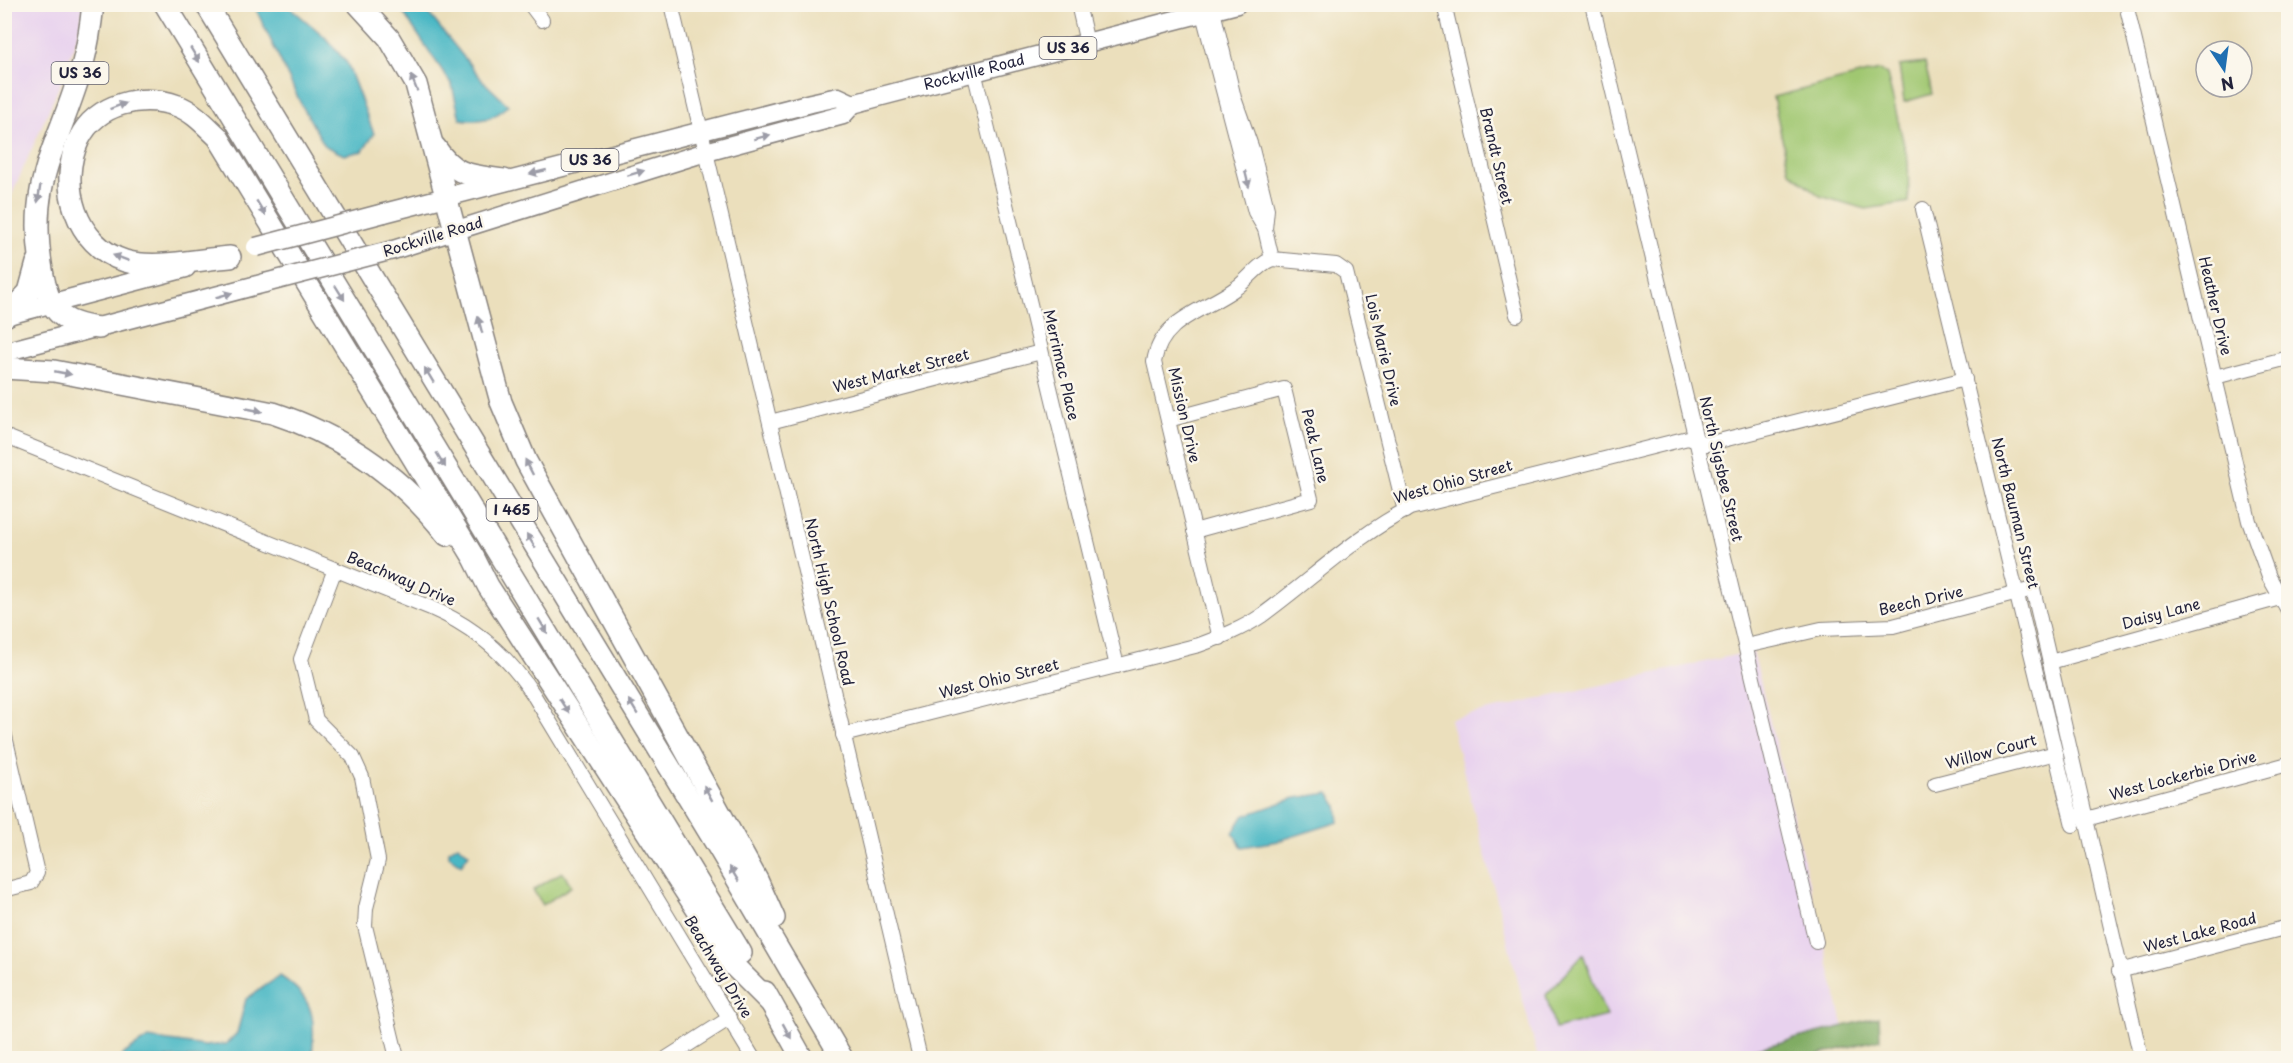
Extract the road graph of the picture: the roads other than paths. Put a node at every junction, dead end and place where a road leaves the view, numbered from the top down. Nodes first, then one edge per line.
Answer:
1 (93, 4) edge
2 (165, 4) edge
3 (206, 4) edge
4 (358, 4) edge
5 (530, 4) edge
6 (671, 4) edge
7 (1078, 4) edge
8 (1237, 4) edge
9 (1444, 4) edge
10 (1592, 4) edge
11 (2126, 4) edge
12 (1208, 12) junction
13 (542, 20) dead end
14 (1087, 43) junction
15 (974, 71) junction
16 (854, 104) junction
17 (701, 132) junction
18 (430, 139) junction
19 (706, 152) junction
20 (504, 180) junction
21 (446, 196) junction
22 (1923, 209) dead end
23 (454, 231) junction
24 (39, 250) junction
25 (230, 256) junction
26 (1272, 259) junction
27 (51, 304) junction
28 (6, 315) edge
29 (1517, 315) dead end
30 (99, 328) junction
31 (4, 352) edge
32 (1041, 352) junction
33 (2289, 358) edge
34 (4, 368) edge
35 (2215, 376) junction
36 (1965, 379) junction
37 (1168, 420) junction
38 (770, 422) junction
39 (4, 436) edge
40 (1697, 441) junction
41 (1405, 511) junction
42 (1194, 531) junction
43 (334, 569) junction
44 (488, 586) junction
45 (2033, 590) joint
46 (2018, 593) junction
47 (2284, 604) edge
48 (1220, 638) junction
49 (1746, 646) junction
50 (2050, 662) junction
51 (1117, 666) junction
52 (4, 732) edge
53 (843, 735) junction
54 (2056, 753) junction
55 (2289, 764) edge
56 (1935, 784) dead end
57 (2069, 807) junction
58 (2086, 819) junction
59 (2073, 825) dead end
60 (4, 890) edge
61 (2289, 927) edge
62 (1816, 942) dead end
63 (2119, 971) junction
64 (771, 1003) junction
65 (818, 1015) junction
66 (730, 1018) junction
67 (397, 1059) edge
68 (667, 1059) edge
69 (753, 1059) edge
70 (802, 1059) edge
71 (842, 1059) edge
72 (920, 1059) edge
73 (2141, 1059) edge

1 -> 24 highway, US 36
2 -> 64 highway, I 465
65 -> 3 highway, I 465
18 -> 4 highway, US 36
5 - 13 street
6 - 17 street, North High School Road
7 - 14 street
8 - 12 main road, Rockville Road / US 36
9 - 29 street, Brandt Street
10 - 40 street, North Sigsbee Street
11 - 35 street, Heather Drive
12 - 14 main road, Rockville Road / US 36
12 - 26 street
14 - 15 main road, Rockville Road / US 36
15 - 16 main road, Rockville Road / US 36
15 - 32 street, Merrimac Place
16 - 17 main road, Rockville Road / US 36
19 -> 16 main road, Rockville Road / US 36
17 - 19 street, North High School Road
17 -> 20 main road, Rockville Road / US 36
18 - 20 highway, US 36
18 - 21 highway
23 -> 19 main road, Rockville Road / US 36
19 - 38 street, North High School Road
20 - 21 main road, Rockville Road
21 - 23 highway
21 - 25 main road, Rockville Road, bridge
22 - 36 street, North Bauman Street
30 -> 23 main road, Rockville Road / US 36, bridge
65 -> 23 highway
24 - 27 highway, US 36
24 - 28 highway
25 - 27 main road, Rockville Road
25 -> 44 highway
26 - 37 street, Mission Drive
26 - 41 street, Lois Marie Drive
27 - 28 main road, Rockville Road
27 - 30 highway, US 36
30 - 31 main road, Rockville Road
32 - 38 street, West Market Street
32 - 51 street, Merrimac Place
33 - 35 street
34 -> 44 highway
35 - 47 street, Heather Drive
36 - 40 street, West Ohio Street
36 - 46 street, North Bauman Street
37 - 42 street, Mission Drive
37 - 42 street, Peak Lane
38 - 53 street, North High School Road
39 - 43 street, Beachway Drive
40 - 41 street, West Ohio Street
40 - 49 street, North Sigsbee Street
41 - 48 street, West Ohio Street
42 - 48 street, Mission Drive
43 - 66 street, Beachway Drive
43 - 67 street
44 -> 64 highway
45 - 46 street, Beech Drive
45 - 50 street, North Bauman Street
46 - 49 street, Beech Drive
46 - 54 street, North Bauman Street
47 - 50 street, Daisy Lane
48 - 51 street, West Ohio Street
49 - 62 street, North Sigsbee Street
50 - 58 street, North Bauman Street
51 - 53 street, West Ohio Street
52 - 60 street
53 - 72 street, North High School Road
54 - 56 street, Willow Court
54 - 57 street, North Bauman Street
55 - 58 street, West Lockerbie Drive
57 - 58 street
57 - 59 street, North Bauman Street
58 - 63 street, North Bauman Street
61 - 63 street, West Lake Road
63 - 73 street, North Bauman Street
64 -> 70 highway, I 465
65 - 71 highway, I 465
66 - 68 street
66 - 69 street, Beachway Drive

